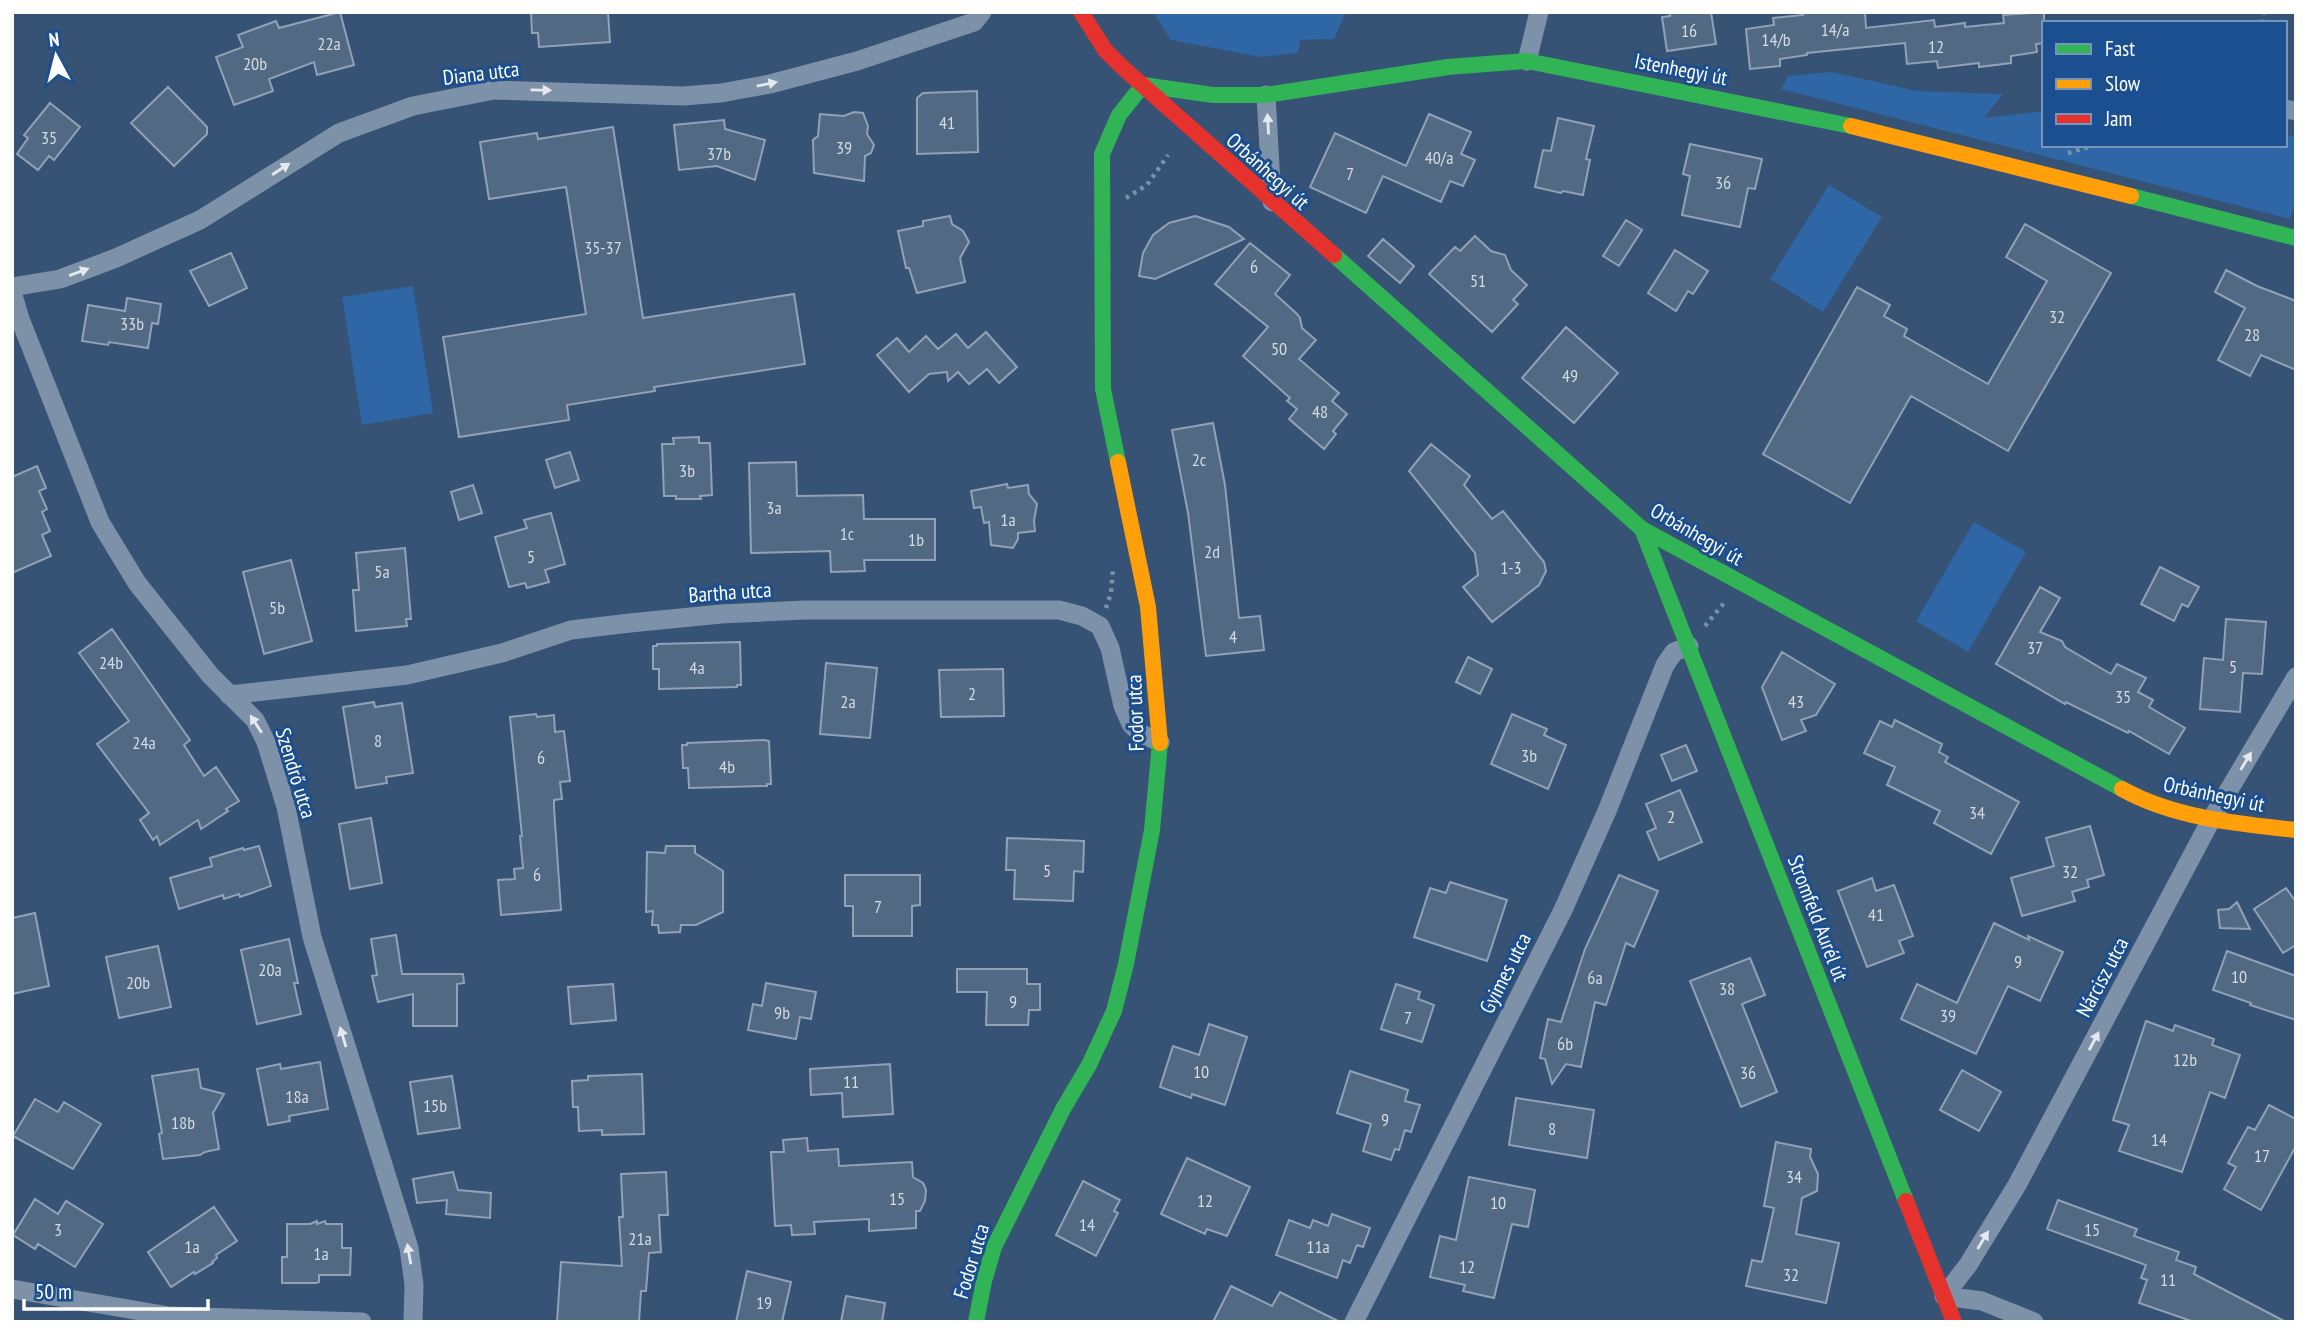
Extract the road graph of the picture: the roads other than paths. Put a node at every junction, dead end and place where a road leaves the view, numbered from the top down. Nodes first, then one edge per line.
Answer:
1 (982, 12) edge
2 (1080, 12) edge
3 (1539, 12) edge
4 (1527, 61) junction
5 (1143, 85) junction
6 (1266, 95) junction
7 (1272, 202) junction
8 (2296, 238) edge
9 (12, 289) edge
10 (1642, 529) junction
11 (1689, 646) junction
12 (2296, 677) edge
13 (229, 695) junction
14 (1160, 742) junction
15 (2211, 820) junction
16 (2296, 830) edge
17 (12, 1289) edge
18 (1944, 1296) junction
19 (362, 1322) edge
20 (413, 1322) edge
21 (976, 1322) edge
22 (1354, 1322) edge
23 (1954, 1322) edge
24 (2034, 1322) edge

9 -> 1 street, Diana utca
2 - 5 street
3 - 4 street
4 - 6 street, Istenhegyi út
4 - 8 street, Istenhegyi út
5 - 6 street, Istenhegyi út
5 - 7 street, Orbánhegyi út
5 - 14 street, Fodor utca
7 -> 6 street
7 - 10 street, Orbánhegyi út
9 - 13 street, Szendrő utca
10 - 11 street, Stromfeld Aurél út
10 - 15 street, Orbánhegyi út
11 - 18 street, Stromfeld Aurél út
11 - 22 street, Gyimes utca
15 -> 12 street, Nárcisz utca
13 - 14 street, Bartha utca
20 -> 13 street, Szendrő utca
14 - 21 street, Fodor utca
15 - 16 street, Orbánhegyi út
18 -> 15 street, Nárcisz utca
17 - 19 street
18 - 23 street, Stromfeld Aurél út
18 - 24 street

